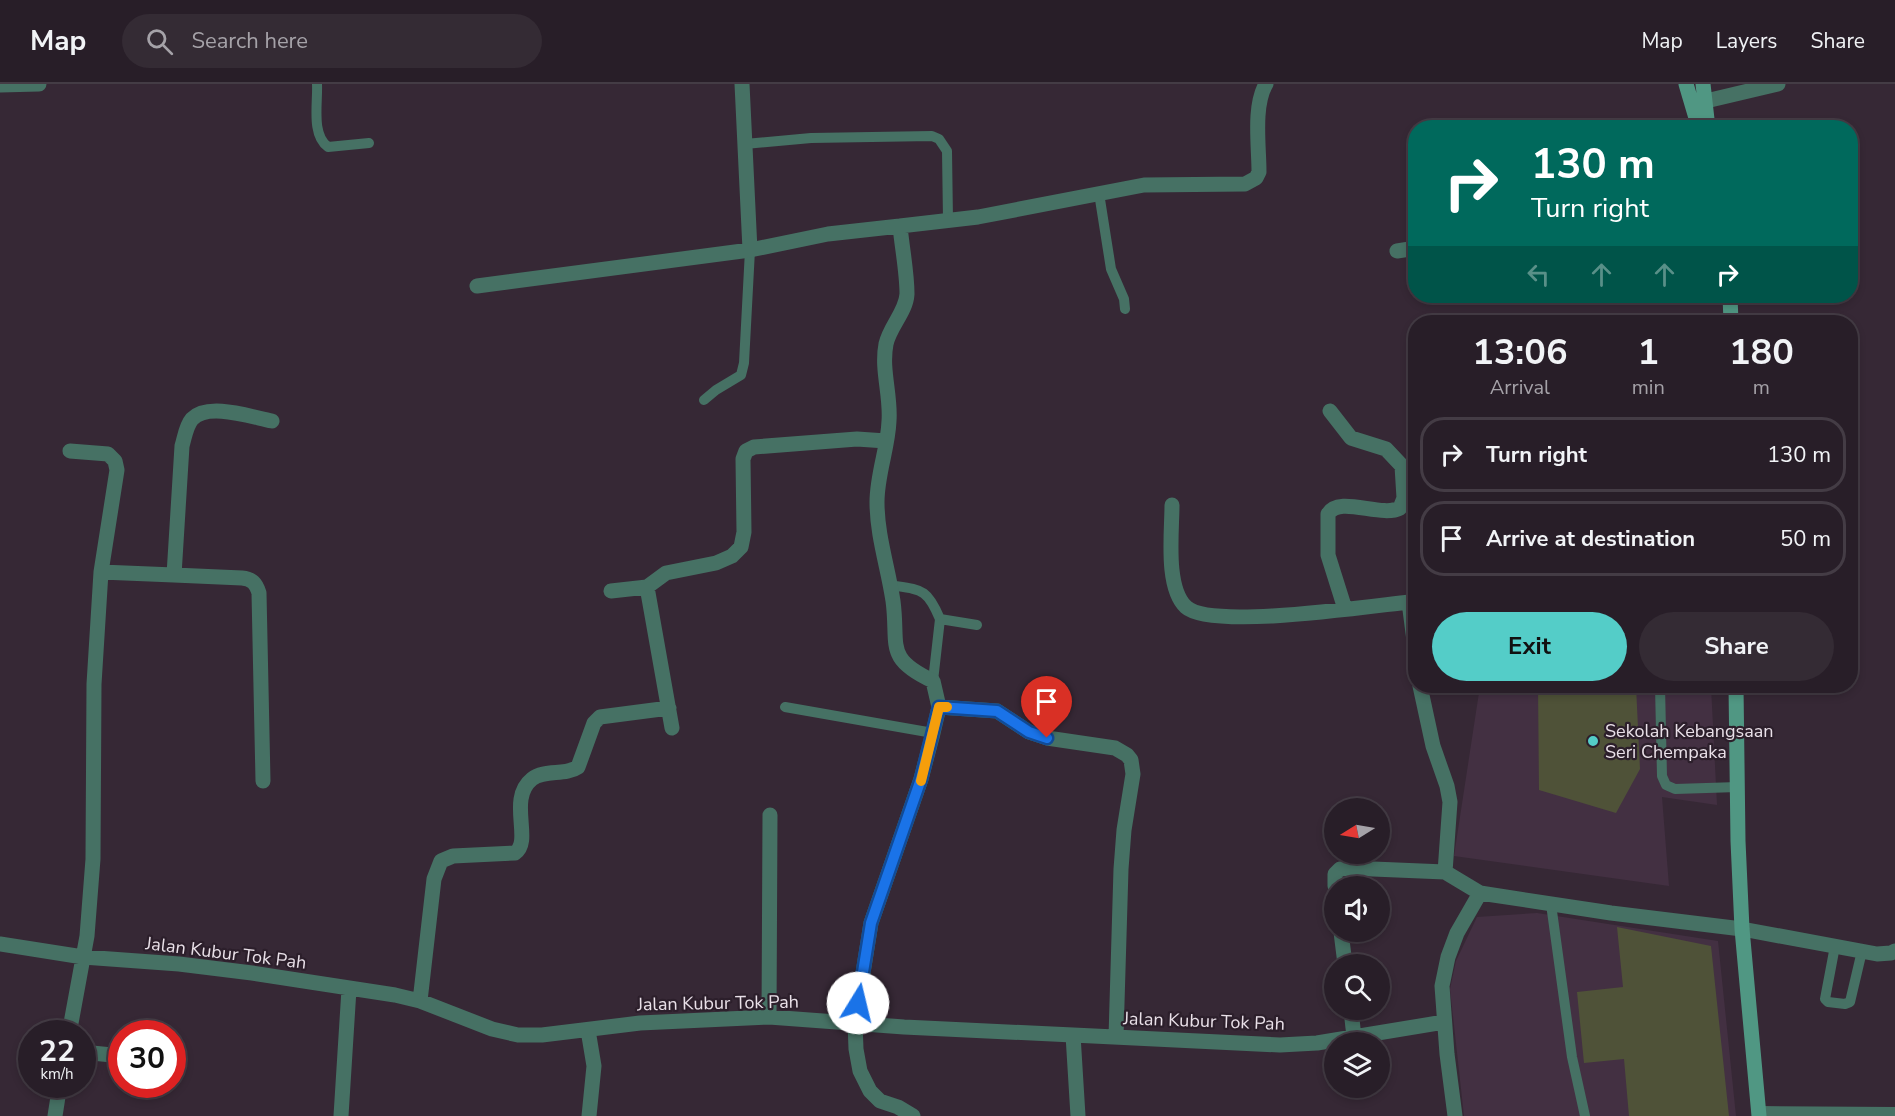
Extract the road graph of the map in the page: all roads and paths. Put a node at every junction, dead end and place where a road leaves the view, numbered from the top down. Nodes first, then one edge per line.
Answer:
1 (39, 84) edge
2 (317, 84) edge
3 (742, 84) edge
4 (1266, 84) edge
5 (1686, 84) edge
6 (1702, 84) edge
7 (1778, 84) edge
8 (0, 85) edge
9 (1706, 101) junction
10 (1696, 120) edge
11 (1707, 120) edge
12 (369, 143) dead end
13 (746, 144) junction
14 (1099, 193) junction
15 (948, 220) junction
16 (900, 226) junction
17 (1408, 249) edge
18 (750, 250) junction
19 (1397, 250) dead end
20 (477, 286) dead end
21 (1125, 309) dead end
22 (704, 400) dead end
23 (1330, 411) dead end
24 (272, 421) dead end
25 (886, 441) junction
26 (70, 452) dead end
27 (1408, 465) edge
28 (1408, 472) edge
29 (1172, 505) dead end
30 (101, 572) junction
31 (174, 574) junction
32 (889, 585) junction
33 (647, 587) junction
34 (611, 591) dead end
35 (1408, 603) edge
36 (1345, 609) junction
37 (940, 619) junction
38 (977, 625) dead end
39 (933, 681) junction
40 (1422, 693) edge
41 (1660, 693) edge
42 (1736, 693) edge
43 (785, 707) dead end
44 (939, 707) junction
45 (669, 708) junction
46 (672, 728) dead end
47 (933, 733) junction
48 (262, 781) dead end
49 (1738, 787) junction
50 (770, 815) dead end
51 (1445, 872) junction
52 (1335, 876) edge
53 (1480, 893) junction
54 (1551, 904) junction
55 (1742, 929) junction
56 (0, 944) edge
57 (1835, 946) junction
58 (1862, 951) junction
59 (1895, 951) edge
60 (83, 957) junction
61 (350, 989) junction
62 (420, 1001) junction
63 (769, 1017) junction
64 (72, 1020) edge
65 (1444, 1022) junction
66 (855, 1023) junction
67 (588, 1030) junction
68 (1384, 1032) edge
69 (1073, 1035) junction
70 (1116, 1037) junction
71 (1324, 1042) edge
72 (57, 1098) edge
73 (1895, 1112) edge
74 (1759, 1113) edge
75 (54, 1116) edge
76 (341, 1116) edge
77 (589, 1116) edge
78 (913, 1116) edge
79 (1078, 1116) edge
80 (1455, 1116) edge
81 (1585, 1116) edge

1 - 8 street
2 - 12 lane
3 - 13 street
4 - 14 street
5 - 10 main road
6 - 9 main road
7 - 9 street
9 - 11 main road
13 - 15 lane
13 - 18 street
14 - 15 street
14 - 21 lane
15 - 16 street
16 - 18 street
16 - 25 street
17 - 19 street
18 - 20 street
18 - 22 lane
23 - 27 street
24 - 31 street
25 - 32 street
25 - 33 street
26 - 30 street
28 - 36 street
29 - 36 street
30 - 31 street
30 - 60 street
31 - 48 street
32 - 37 lane
32 - 39 street
33 - 34 street
33 - 45 street
35 - 36 street
37 - 38 lane
37 - 39 lane
39 - 44 street
40 - 51 street
41 - 49 lane
42 - 49 main road
43 - 47 lane
44 - 47 street
44 - 70 street
45 - 46 street
45 - 62 street
47 - 66 street
49 - 55 main road
50 - 63 street
51 - 52 street
51 - 53 street
53 - 54 street
53 - 65 street
54 - 55 street
54 - 81 lane
55 - 57 street
55 - 74 main road
56 - 60 street, Jalan Kubur Tok Pah
57 - 58 street
57 - 58 lane
58 - 59 street
60 - 61 street, Jalan Kubur Tok Pah
60 - 64 street
61 - 62 street, Jalan Kubur Tok Pah
61 - 76 street
62 - 67 street, Jalan Kubur Tok Pah
63 - 66 street, Jalan Kubur Tok Pah
63 - 67 street, Jalan Kubur Tok Pah
65 - 68 street, Jalan Kubur Tok Pah
65 - 80 street
66 - 69 street, Jalan Kubur Tok Pah
66 - 78 street
67 - 77 street
69 - 70 street, Jalan Kubur Tok Pah
69 - 79 street
70 - 71 street, Jalan Kubur Tok Pah
72 - 75 street
73 - 74 lane

